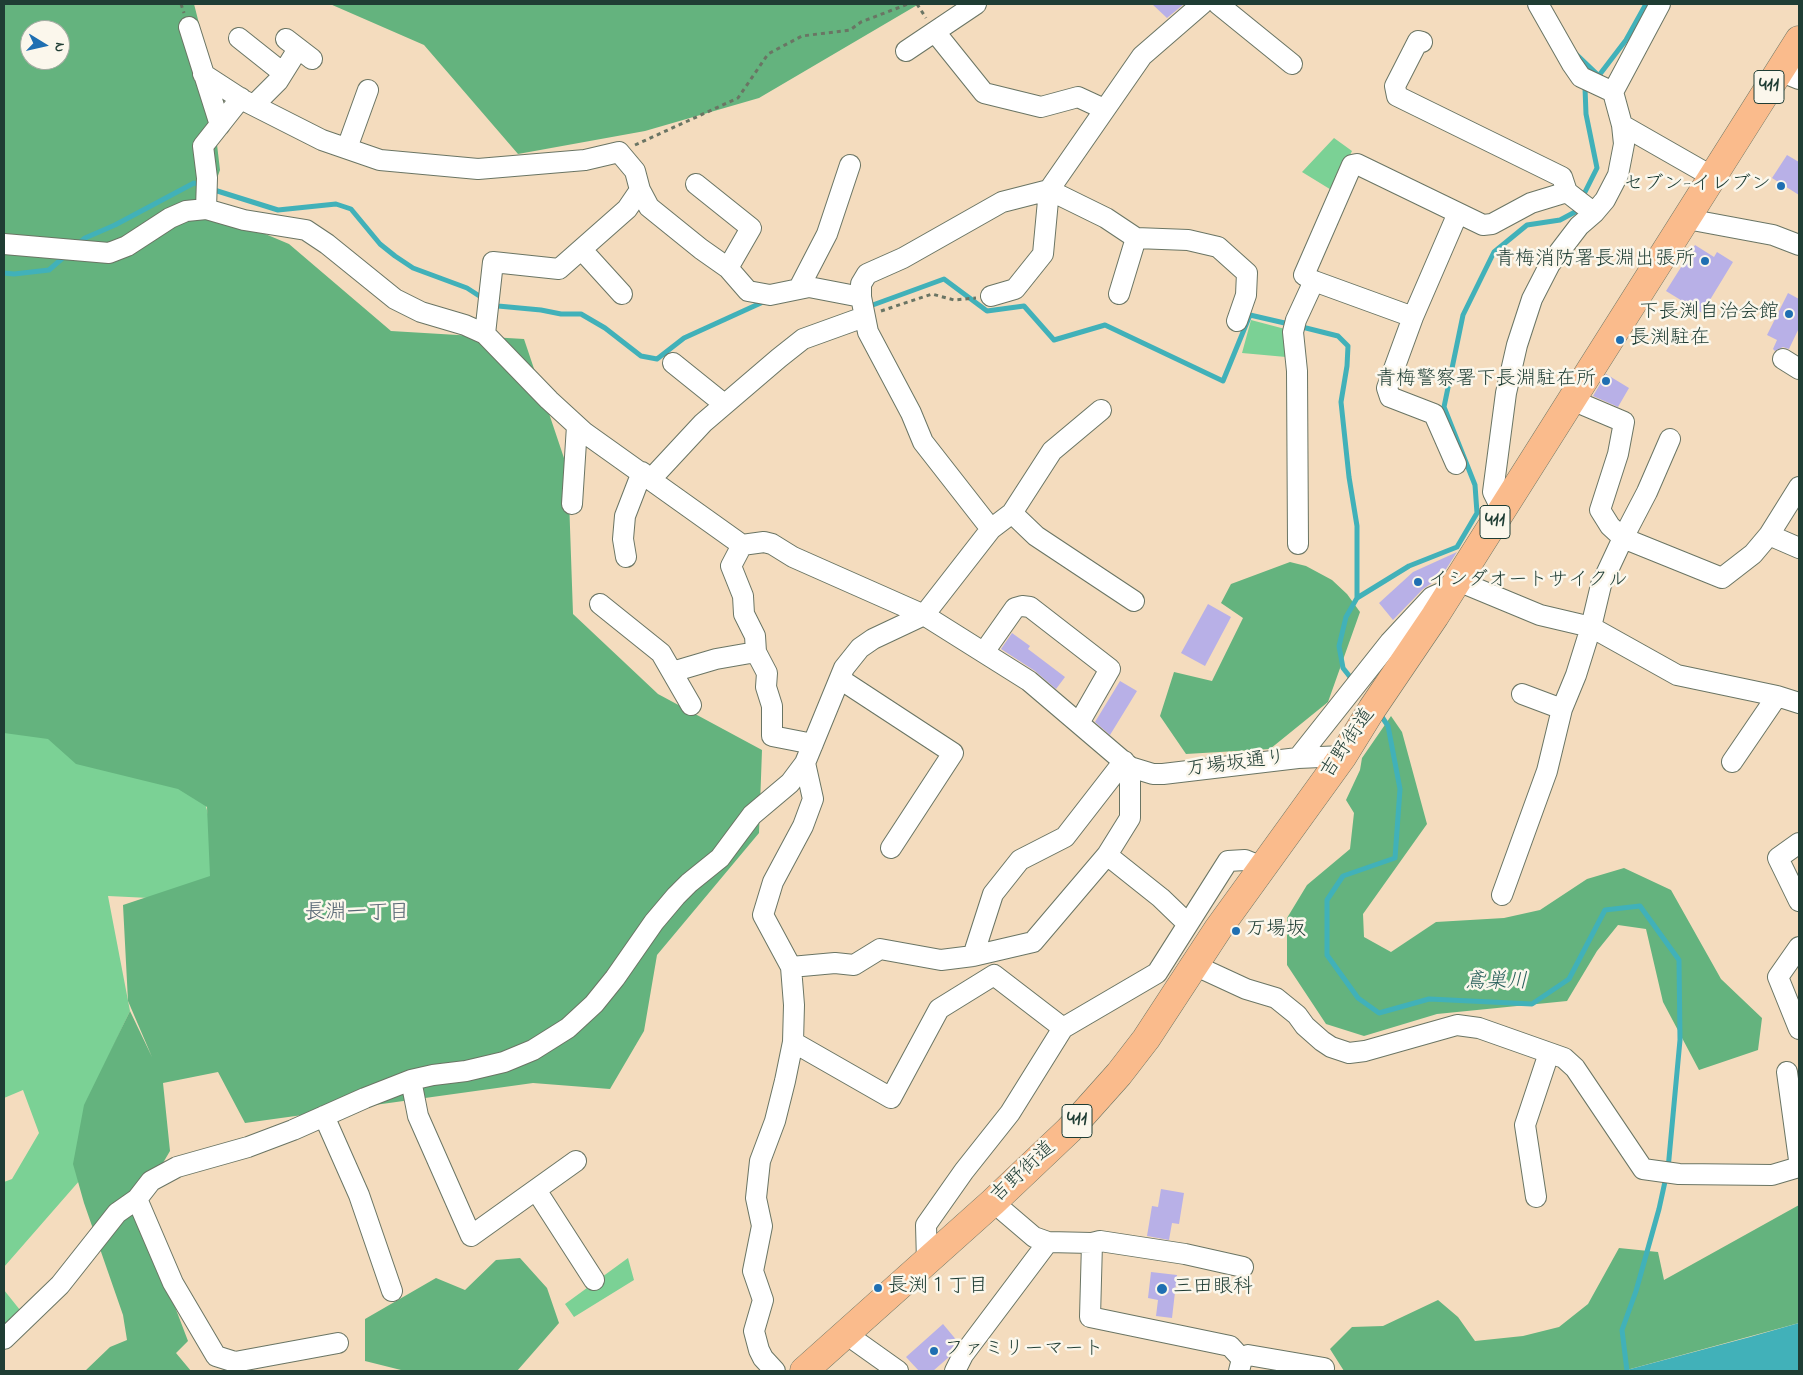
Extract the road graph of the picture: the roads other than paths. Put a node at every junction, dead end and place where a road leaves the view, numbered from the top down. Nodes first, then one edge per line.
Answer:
1 (976, 4) edge
2 (1202, 4) edge
3 (1218, 4) edge
4 (1538, 4) edge
5 (1660, 4) edge
6 (189, 27) dead end
7 (935, 32) junction
8 (239, 38) dead end
9 (1799, 40) edge
10 (1422, 42) dead end
11 (299, 49) dead end
12 (906, 51) dead end
13 (1292, 64) dead end
14 (283, 73) junction
15 (203, 74) junction
16 (1789, 75) edge
17 (368, 90) dead end
18 (1609, 90) junction
19 (248, 102) junction
20 (1104, 110) junction
21 (220, 125) junction
22 (1622, 125) junction
23 (347, 148) junction
24 (850, 166) dead end
25 (1713, 178) junction
26 (696, 184) dead end
27 (640, 190) junction
28 (1049, 190) junction
29 (1569, 194) junction
30 (206, 209) junction
31 (1592, 211) junction
32 (1458, 213) junction
33 (1687, 219) junction
34 (1136, 238) junction
35 (4, 244) edge
36 (1799, 245) edge
37 (582, 250) junction
38 (728, 268) junction
39 (1314, 281) junction
40 (799, 288) junction
41 (622, 294) dead end
42 (1119, 294) dead end
43 (991, 296) road end
44 (863, 310) junction
45 (1414, 317) junction
46 (1237, 322) dead end
47 (485, 334) junction
48 (673, 363) dead end
49 (1572, 400) junction
50 (724, 404) junction
51 (1101, 410) dead end
52 (577, 426) junction
53 (1670, 439) dead end
54 (1456, 464) dead end
55 (646, 476) junction
56 (1799, 487) edge
57 (572, 504) dead end
58 (1502, 510) junction
59 (1012, 513) junction
60 (991, 530) junction
61 (1769, 535) junction
62 (1623, 538) junction
63 (1298, 544) dead end
64 (742, 545) junction
65 (1799, 548) edge
66 (626, 557) dead end
67 (1456, 584) junction
68 (1134, 601) dead end
69 (600, 604) dead end
70 (924, 615) junction
71 (1591, 628) junction
72 (756, 652) junction
73 (984, 652) junction
74 (672, 672) junction
75 (840, 679) junction
76 (1522, 694) dead end
77 (1777, 696) junction
78 (1799, 703) edge
79 (691, 705) dead end
80 (1562, 709) junction
81 (1079, 723) junction
82 (813, 744) junction
83 (1343, 756) junction
84 (1298, 758) junction
85 (1732, 762) dead end
86 (805, 763) junction
87 (1127, 764) junction
88 (1799, 843) edge
89 (891, 848) dead end
90 (1107, 855) junction
91 (1262, 868) junction
92 (1502, 895) dead end
93 (1799, 900) edge
94 (1188, 924) junction
95 (1799, 947) edge
96 (973, 956) junction
97 (1194, 965) junction
98 (791, 967) junction
99 (994, 975) junction
100 (1063, 1028) junction
101 (1799, 1029) edge
102 (793, 1042) junction
103 (1549, 1053) junction
104 (1787, 1072) dead end
105 (411, 1080) junction
106 (324, 1116) junction
107 (1799, 1160) edge
108 (576, 1161) dead end
109 (1799, 1167) edge
110 (536, 1190) junction
111 (1536, 1197) dead end
112 (137, 1199) junction
113 (993, 1202) junction
114 (1048, 1242) junction
115 (1092, 1243) junction
116 (927, 1261) junction
117 (1244, 1267) dead end
118 (594, 1280) dead end
119 (392, 1290) dead end
120 (846, 1334) junction
121 (4, 1339) edge
122 (338, 1343) dead end
123 (1240, 1365) edge
124 (237, 1366) edge
125 (1324, 1368) dead end
126 (775, 1371) edge
127 (804, 1371) edge
128 (898, 1371) edge
129 (956, 1371) edge

1 - 7 street
2 - 20 street
3 - 13 street
4 - 18 street
5 - 18 street
6 - 15 street
7 - 12 street
7 - 20 street
8 - 14 street
9 - 16 highway, 吉野街道 / 411
10 - 29 street
11 - 14 street
14 - 19 street
15 - 19 street
15 - 21 street
16 - 25 highway, 吉野街道 / 411
17 - 23 street
18 - 22 street
19 - 21 street
19 - 23 street
20 - 28 street
21 - 30 street
22 - 25 street
22 - 31 street
23 - 27 street
24 - 40 street
25 - 33 highway, 吉野街道 / 411
26 - 38 street
27 - 37 street
27 - 38 street
28 - 34 street
28 - 43 street
28 - 44 street
29 - 31 street
29 - 32 street
30 - 35 street
30 - 47 street
31 - 58 street
32 - 39 street
32 - 45 street
33 - 36 street
33 - 49 highway, 吉野街道 / 411
34 - 42 street
34 - 46 street
37 - 41 street
37 - 47 street
38 - 40 street
39 - 45 street
39 - 63 street
40 - 44 street
44 - 50 street
44 - 60 street
45 - 54 street
47 - 52 street
48 - 50 street
49 - 58 highway, 吉野街道 / 411
49 - 62 street
50 - 55 street
51 - 59 street
52 - 55 street
52 - 57 street
53 - 62 street
55 - 64 street
55 - 66 street
56 - 61 street
58 - 67 highway, 吉野街道 / 411
59 - 60 street
59 - 68 street
60 - 70 street
61 - 62 street
61 - 65 street
62 - 71 street
64 - 70 street
64 - 72 street
67 - 71 street
67 - 83 highway, 吉野街道 / 411
67 - 84 street
69 - 74 street
70 - 73 street
70 - 75 street
71 - 77 street
71 - 80 street
72 - 74 street
72 - 82 street
73 - 81 street
73 - 81 street
74 - 79 street
75 - 82 street
75 - 89 street
76 - 80 street
77 - 78 street
77 - 85 street
80 - 92 street
81 - 87 street
82 - 86 street
83 - 84 street, 万場坂通り
83 - 91 highway, 吉野街道 / 411
84 - 87 street, 万場坂通り
86 - 98 street
86 - 105 street
87 - 90 street
87 - 96 street
88 - 93 street
90 - 94 street
90 - 96 street
91 - 94 street
91 - 97 highway, 吉野街道 / 411
94 - 100 street
95 - 101 street
96 - 98 street
96 - 99 street
97 - 103 street
97 - 113 highway, 吉野街道 / 411
98 - 102 street
99 - 100 street
99 - 102 street
100 - 116 street
102 - 126 street
103 - 109 street
103 - 111 street
104 - 107 street
105 - 106 street
105 - 110 street
106 - 112 street
106 - 119 street
108 - 110 street
110 - 118 street
112 - 121 street
112 - 124 street
113 - 114 street
113 - 116 highway, 吉野街道 / 411
114 - 115 street
114 - 129 street
115 - 117 street
115 - 123 street
116 - 120 highway, 吉野街道 / 411
120 - 127 highway, 吉野街道 / 411
120 - 128 street
122 - 124 street
123 - 125 street

